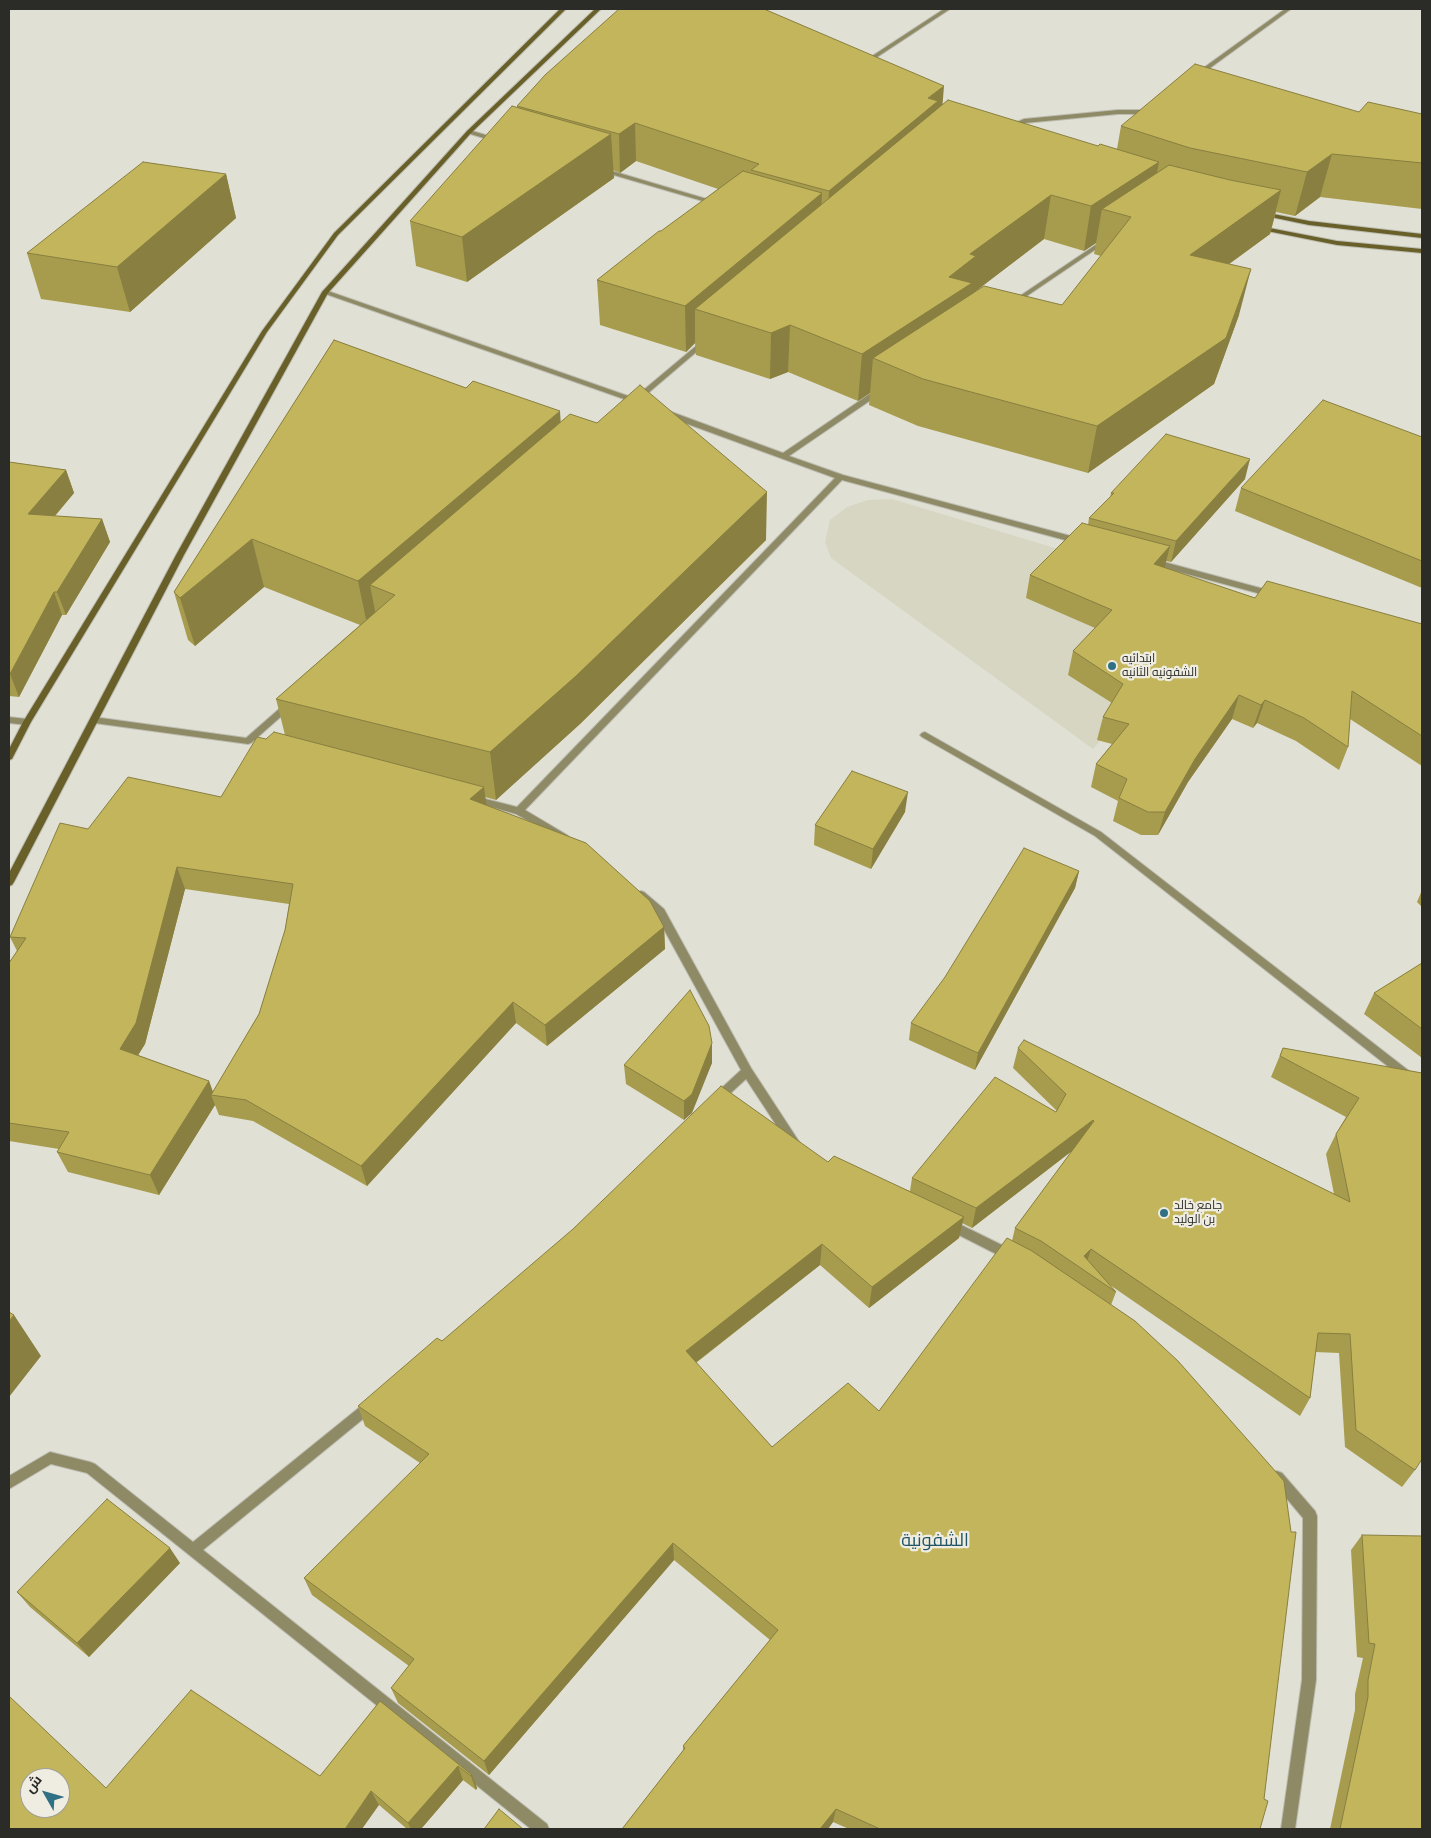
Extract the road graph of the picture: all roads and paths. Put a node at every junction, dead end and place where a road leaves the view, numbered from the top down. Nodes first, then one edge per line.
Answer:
1 (563, 9) edge
2 (598, 9) edge
3 (947, 9) edge
4 (1288, 9) edge
5 (854, 70) edge
6 (1194, 77) edge
7 (1155, 106) edge
8 (1008, 127) edge
9 (469, 132) junction
10 (507, 143) edge
11 (592, 168) edge
12 (725, 206) edge
13 (1254, 213) edge
14 (1250, 226) edge
15 (1422, 236) edge
16 (1110, 238) edge
17 (1422, 251) edge
18 (325, 292) junction
19 (1004, 308) edge
20 (710, 338) edge
21 (890, 385) edge
22 (635, 401) junction
23 (644, 405) edge
24 (628, 408) edge
25 (654, 408) edge
26 (784, 456) junction
27 (840, 476) junction
28 (1088, 544) edge
29 (1145, 560) edge
30 (1279, 596) edge
31 (300, 695) edge
32 (9, 720) edge
33 (94, 720) junction
34 (27, 722) junction
35 (924, 735) dead end
36 (9, 757) edge
37 (463, 797) edge
38 (519, 811) junction
39 (578, 844) edge
40 (9, 882) edge
41 (631, 886) edge
42 (747, 1071) junction
43 (1422, 1087) edge
44 (710, 1105) edge
45 (802, 1156) edge
46 (937, 1218) edge
47 (1022, 1261) edge
48 (377, 1400) edge
49 (1270, 1467) edge
50 (9, 1483) edge
51 (193, 1550) junction
52 (542, 1829) edge
53 (1288, 1829) edge

1 - 34 street
2 - 9 street
3 - 5 street
4 - 6 street
7 - 8 street
9 - 10 street
9 - 18 street
11 - 12 street
13 - 15 street
14 - 17 street
16 - 19 street
18 - 22 street
18 - 33 street
20 - 22 street
21 - 26 street
22 - 23 street
22 - 24 street
25 - 26 street
26 - 27 street
27 - 28 street
27 - 38 street
29 - 30 street
31 - 33 street
32 - 34 street
33 - 40 street
34 - 36 street
35 - 43 street
37 - 38 street
38 - 39 street
41 - 42 street
42 - 44 street
42 - 45 street
46 - 47 street
48 - 51 street
49 - 53 street
50 - 51 street
51 - 52 street

